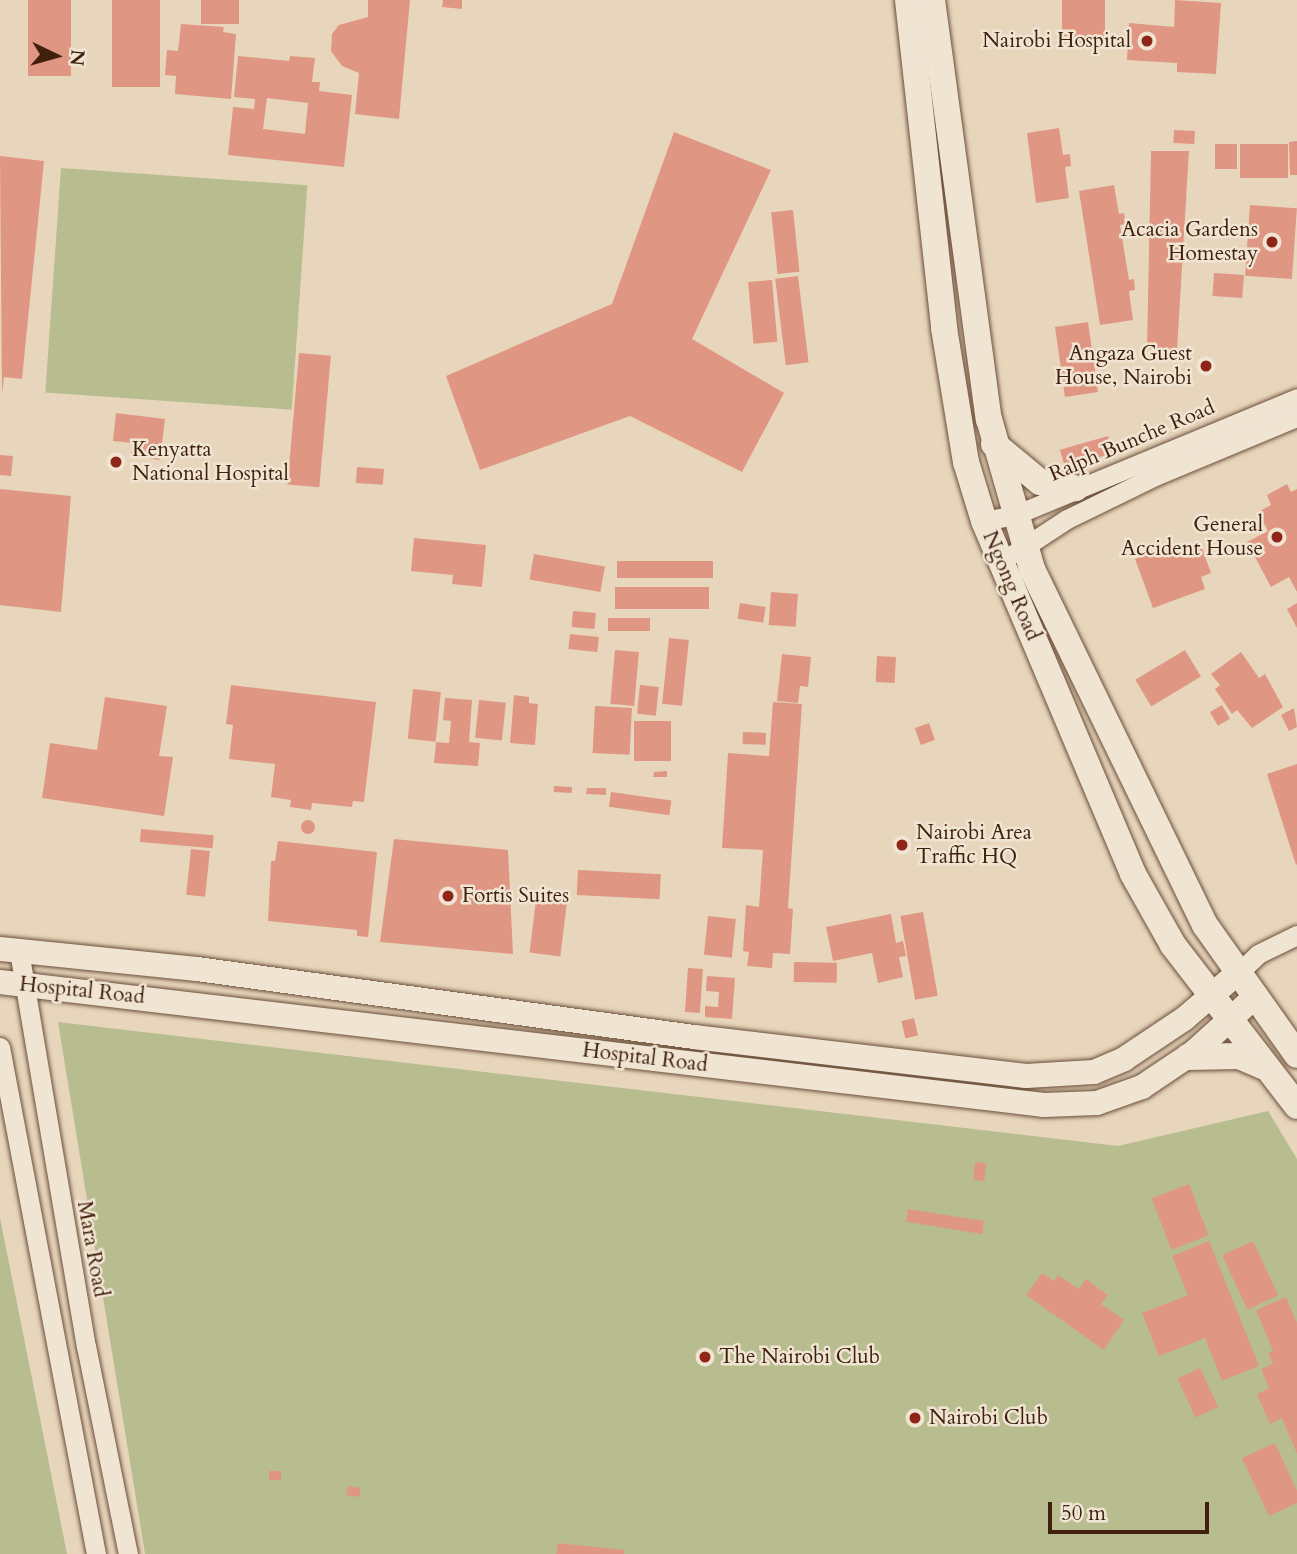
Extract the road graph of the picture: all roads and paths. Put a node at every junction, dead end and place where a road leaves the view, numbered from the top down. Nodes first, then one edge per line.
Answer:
1 (908, 0) edge
2 (932, 0) edge
3 (1297, 398) edge
4 (1297, 417) edge
5 (993, 442) junction
6 (1075, 488) junction
7 (1015, 515) junction
8 (984, 521) junction
9 (1027, 549) junction
10 (999, 559) junction
11 (1297, 935) edge
12 (9, 950) edge
13 (1238, 972) junction
14 (11, 983) edge
15 (1210, 995) junction
16 (1256, 996) junction
17 (1228, 1020) junction
18 (0, 1047) edge
19 (1297, 1055) edge
20 (1188, 1057) junction
21 (1264, 1067) junction
22 (1297, 1106) edge
23 (96, 1554) edge
24 (128, 1554) edge

1 - 8 main road, Ngong Road
2 - 5 main road, Ngong Road
3 - 6 street, Ralph Bunche Road
4 - 9 street, Ralph Bunche Road
5 - 6 main road
5 - 7 main road, Ngong Road
6 - 7 street, Ralph Bunche Road
7 - 8 street, Ralph Bunche Road
7 - 9 main road, Ngong Road
8 - 10 main road, Ngong Road
9 - 10 street, Ralph Bunche Road
9 - 13 main road, Ngong Road
10 - 15 main road, Ngong Road
11 - 13 street
12 - 14 street, Mara Road
12 - 15 street, Hospital Road
13 - 15 street, Hospital Road
13 - 16 main road, Ngong Road
14 - 20 street, Hospital Road
14 - 24 street, Mara Road
15 - 17 main road, Ngong Road
16 - 17 street, Hospital Road
16 - 19 main road, Ngong Road
17 - 20 street, Hospital Road
17 - 21 main road, Ngong Road
18 - 23 street
20 - 21 main road
21 - 22 main road, Ngong Road

